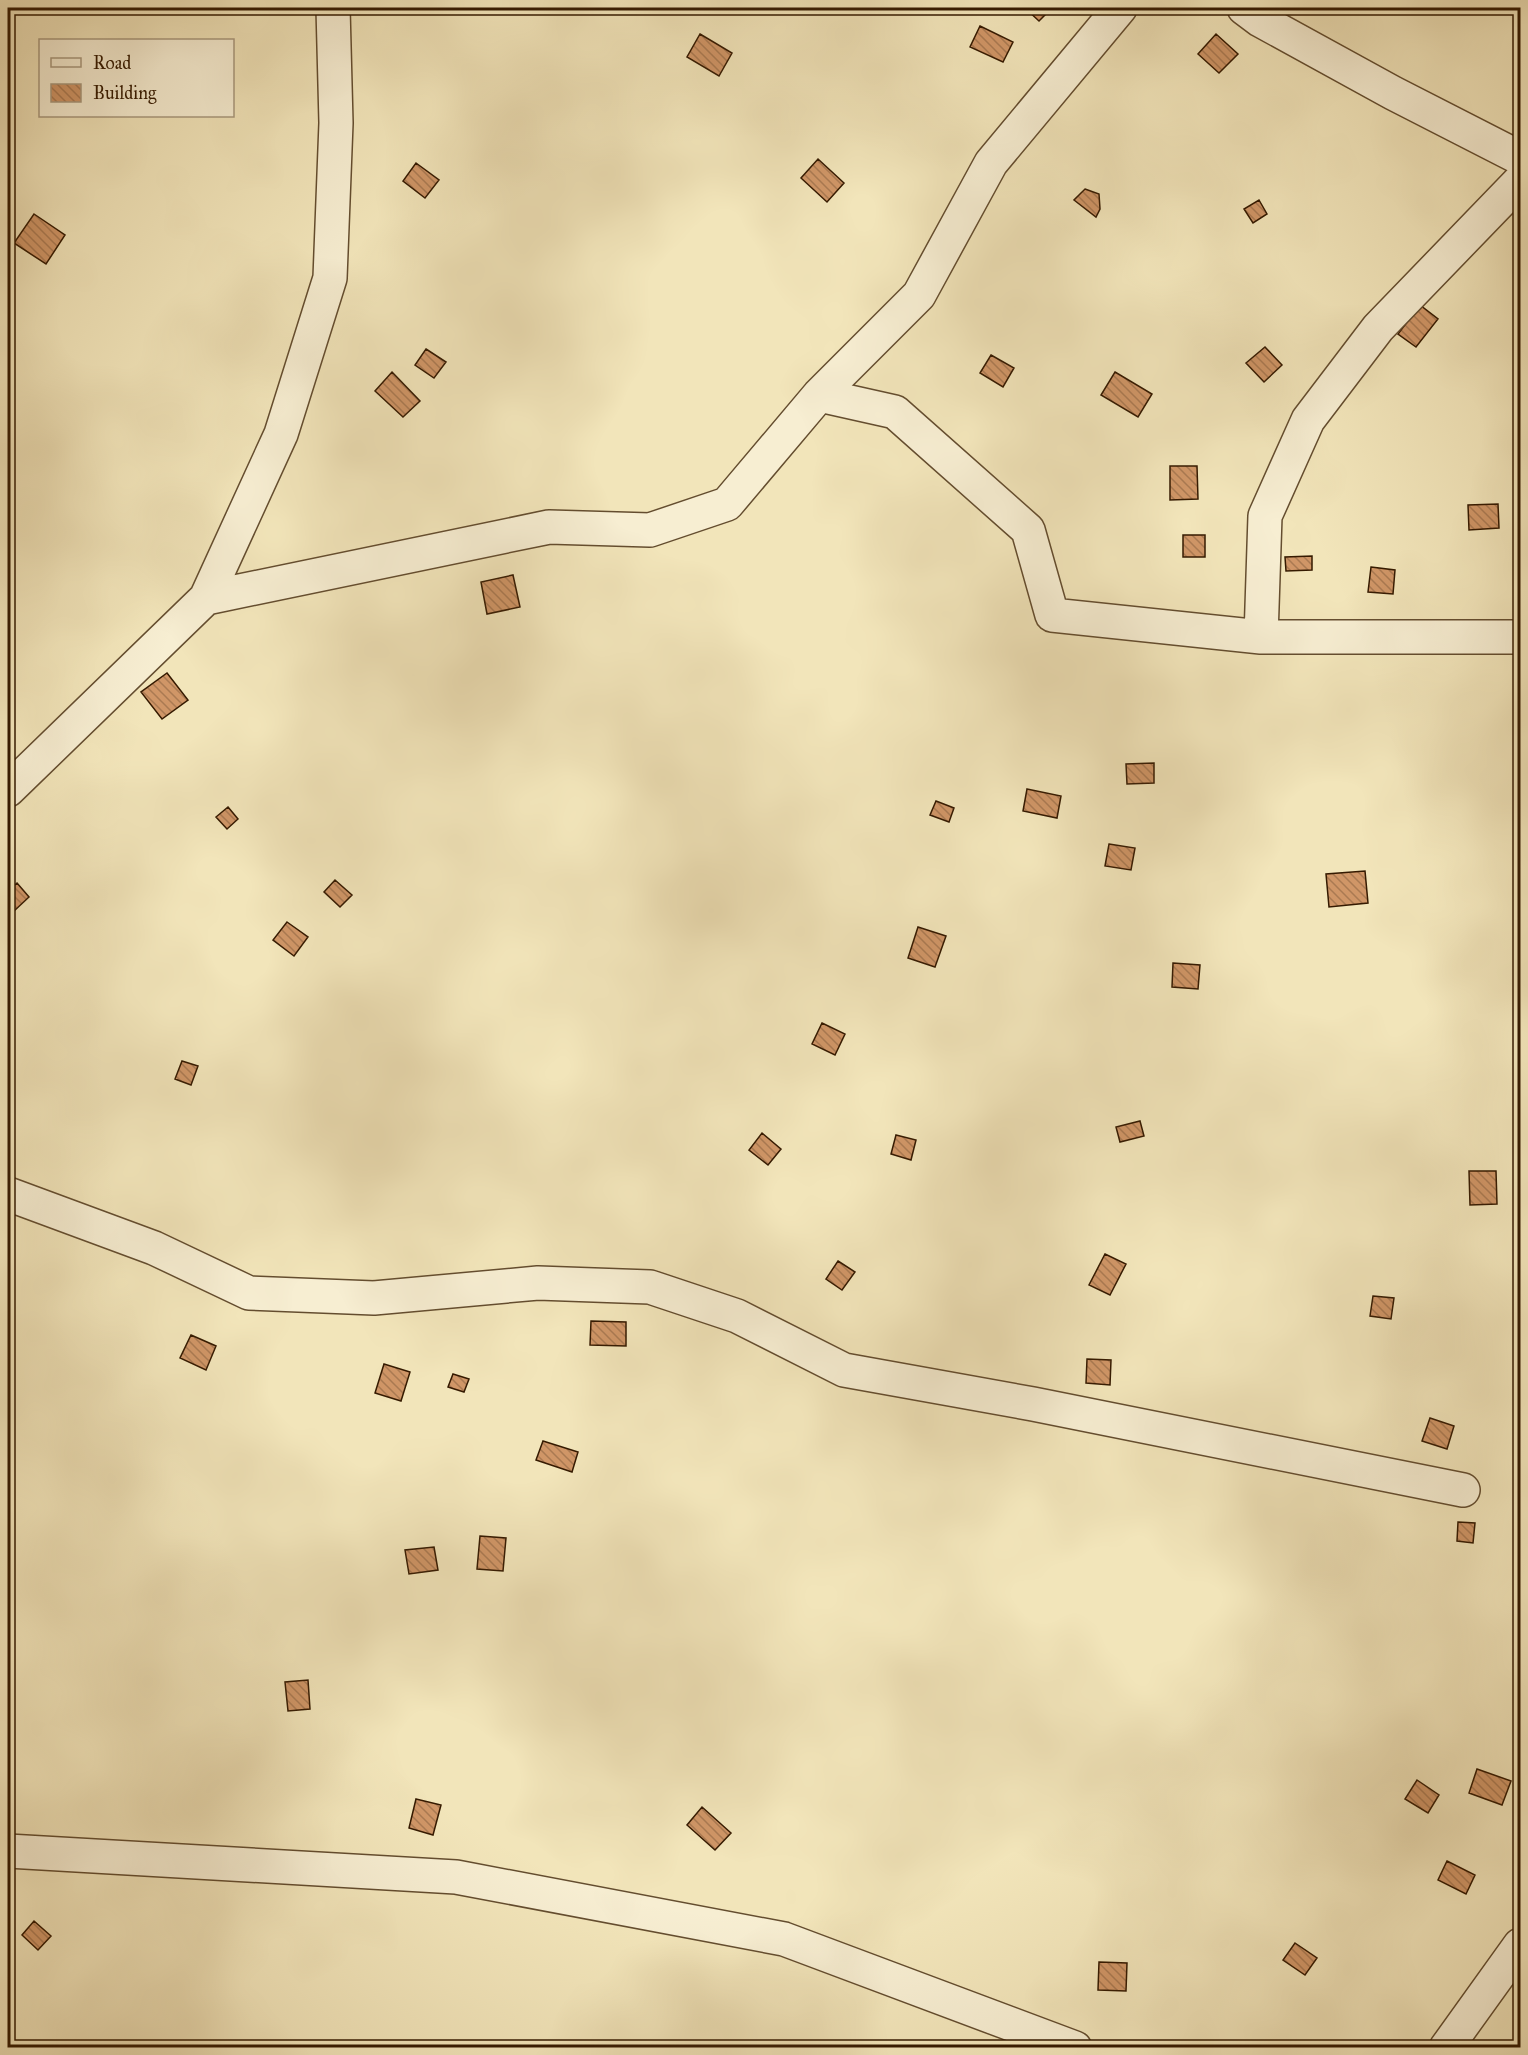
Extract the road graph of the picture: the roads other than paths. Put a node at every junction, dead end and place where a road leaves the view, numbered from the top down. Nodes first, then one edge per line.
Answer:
1 (333, 8) edge
2 (1119, 8) edge
3 (1244, 8) edge
4 (1521, 158) edge
5 (1521, 181) edge
6 (819, 395) junction
7 (206, 598) junction
8 (1261, 637) junction
9 (1521, 637) edge
10 (8, 790) edge
11 (8, 1194) edge
12 (1463, 1490) dead end
13 (8, 1851) edge
14 (1521, 1945) edge
15 (1075, 2048) edge
16 (1446, 2048) edge

1 - 7 street
2 - 6 street
3 - 4 street
5 - 8 street
6 - 7 street
6 - 8 street
7 - 10 street
8 - 9 street
11 - 12 street
13 - 15 street
14 - 16 street

